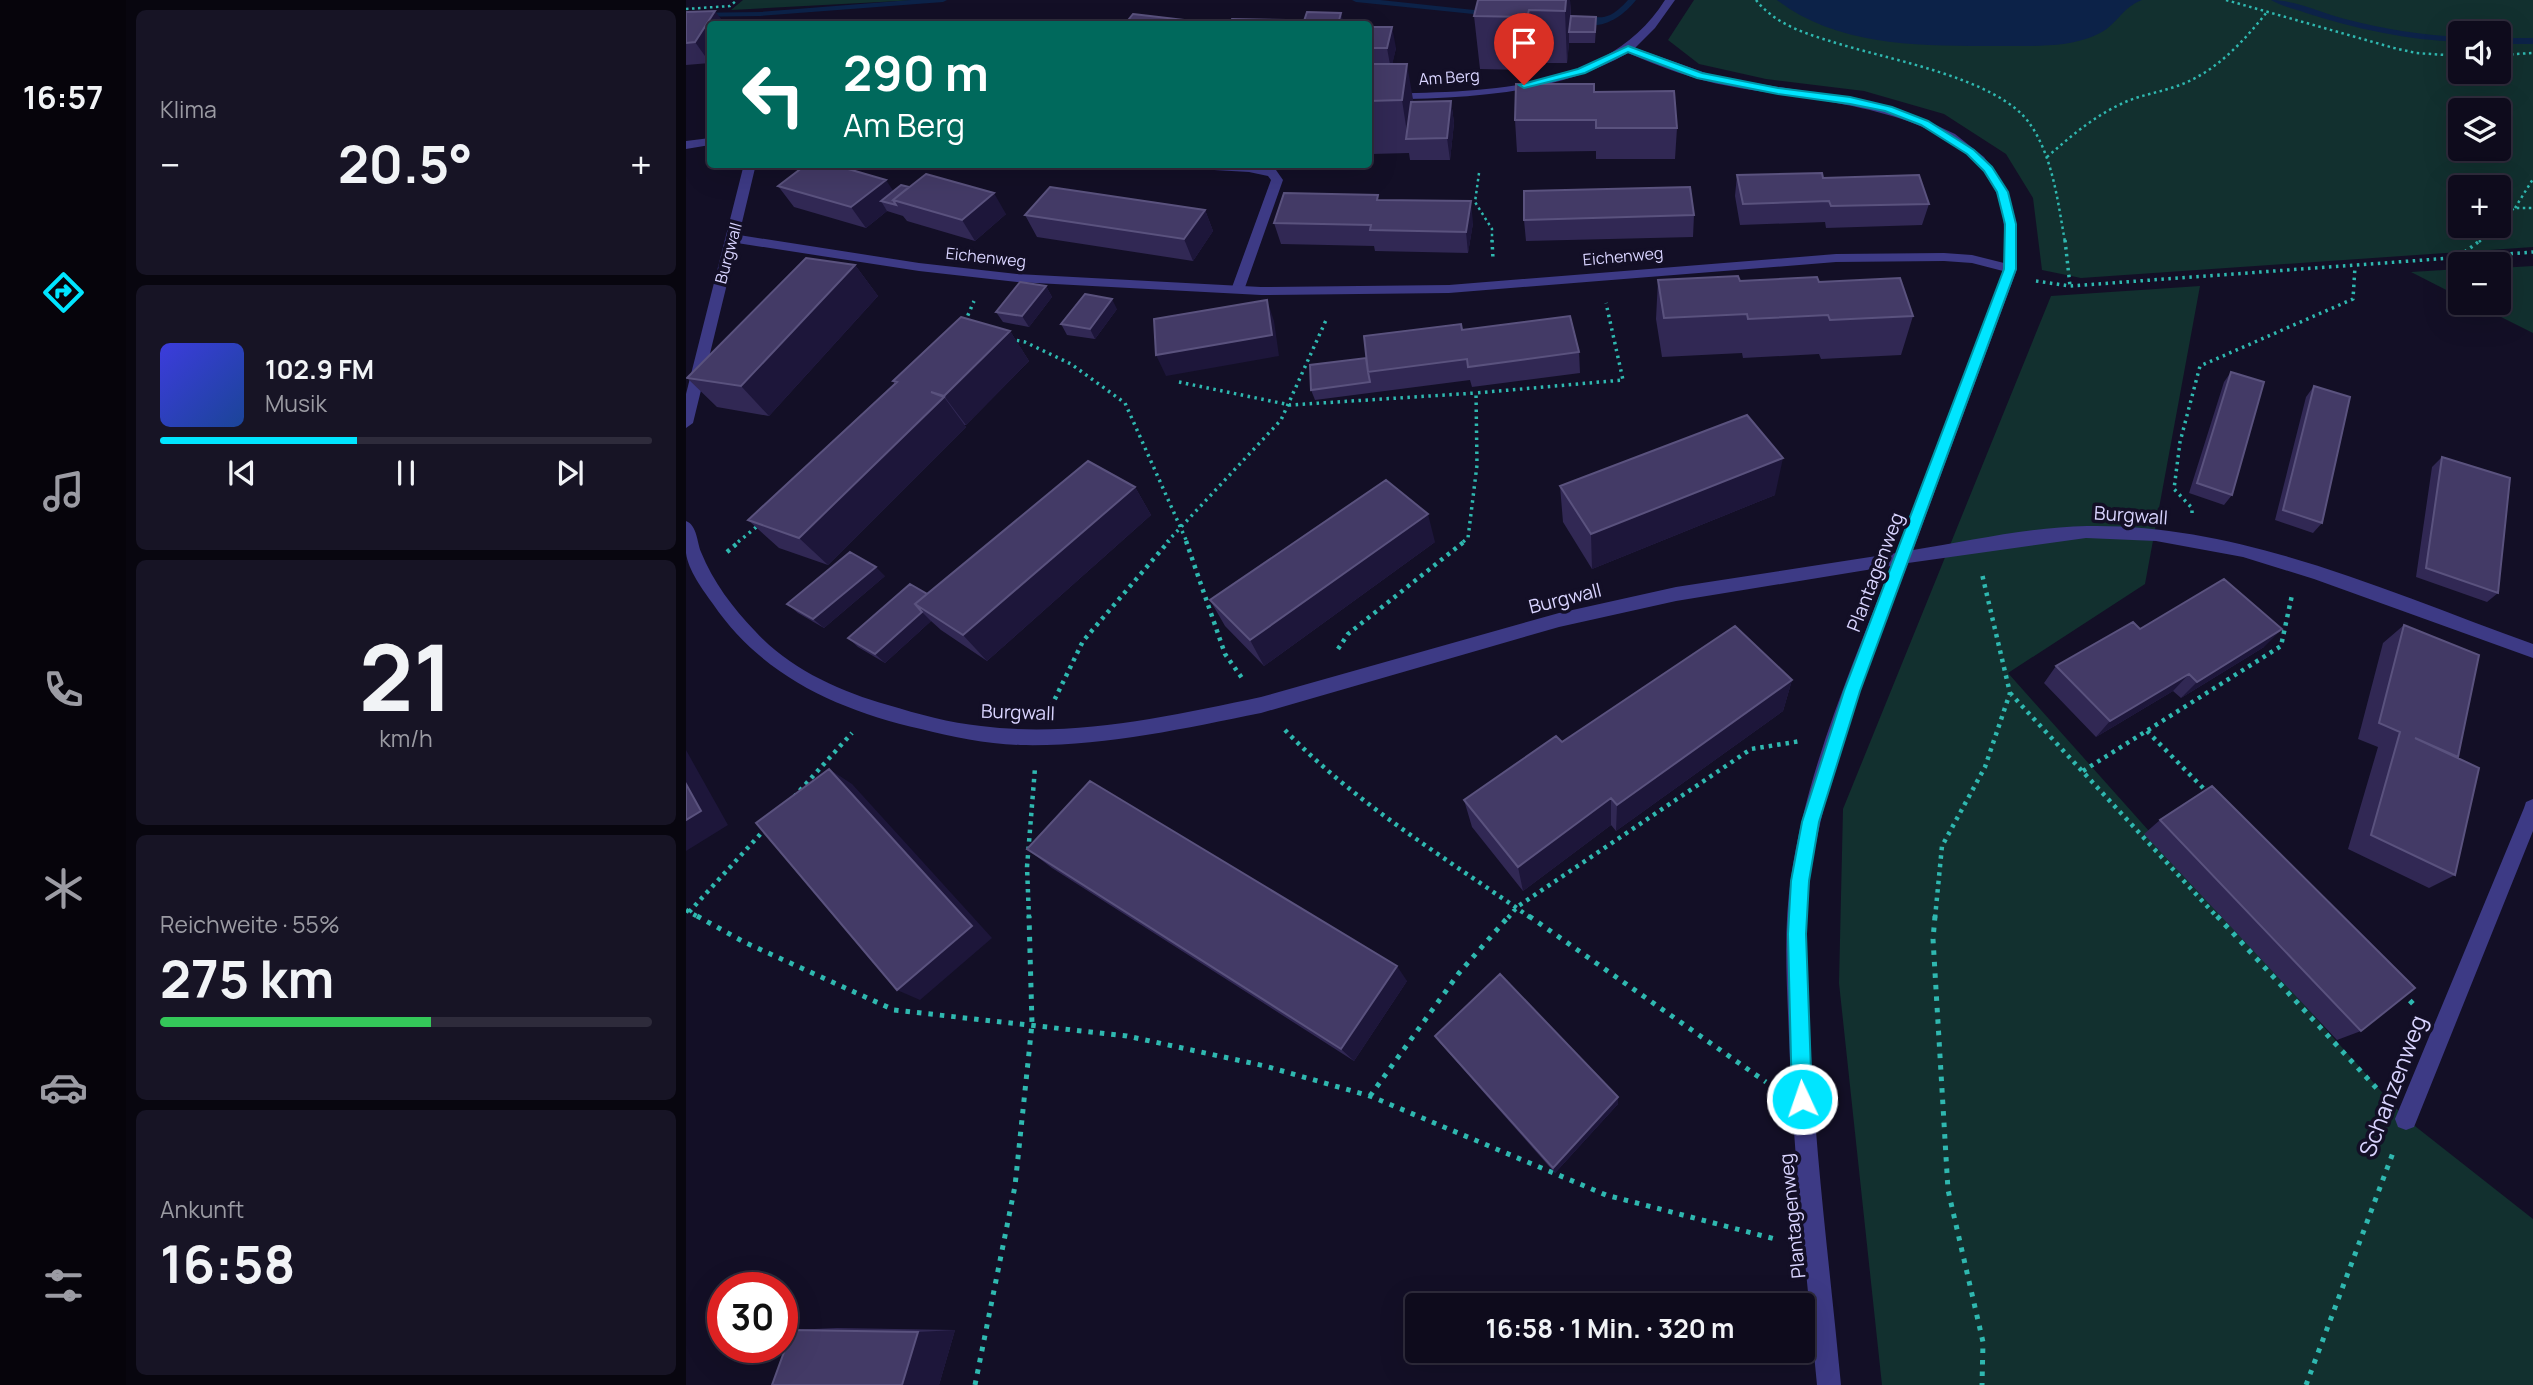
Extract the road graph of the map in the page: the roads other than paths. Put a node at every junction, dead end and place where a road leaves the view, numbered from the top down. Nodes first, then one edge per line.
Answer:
1 (1670, 0) edge
2 (1628, 49) junction
3 (1372, 97) edge
4 (707, 142) edge
5 (686, 145) edge
6 (749, 168) edge
7 (1249, 168) edge
8 (733, 238) junction
9 (2010, 269) junction
10 (1238, 290) junction
11 (686, 423) edge
12 (686, 527) edge
13 (1903, 559) junction
14 (2533, 651) edge
15 (2533, 808) edge
16 (2406, 1119) road end
17 (1829, 1385) edge

1 - 2 street, Am Berg
2 - 3 street, Am Berg
2 - 9 street, Plantagenweg
4 - 5 street
6 - 8 street, Burgwall
7 - 10 street
8 - 10 street, Eichenweg
8 - 11 street, Burgwall
9 - 10 street, Eichenweg
9 - 13 street, Plantagenweg
12 - 13 street, Burgwall
13 - 14 street, Burgwall
13 - 17 street, Plantagenweg
15 - 16 street, Schanzenweg

